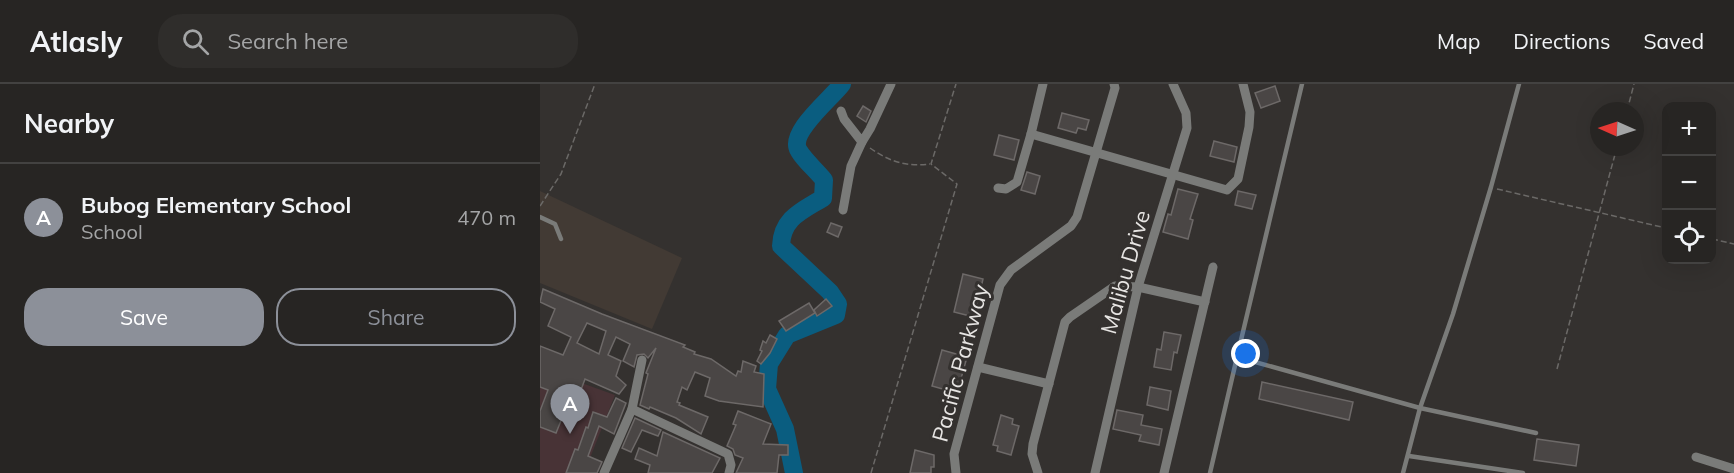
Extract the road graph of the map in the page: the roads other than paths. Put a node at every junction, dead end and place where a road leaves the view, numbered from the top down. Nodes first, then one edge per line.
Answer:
1 (891, 84) edge
2 (1043, 84) edge
3 (1173, 84) edge
4 (1243, 84) edge
5 (1302, 84) edge
6 (1519, 84) edge
7 (1116, 86) edge
8 (841, 111) dead end
9 (1031, 134) junction
10 (862, 142) junction
11 (1096, 153) junction
12 (1174, 175) junction
13 (998, 188) dead end
14 (843, 210) dead end
15 (540, 217) edge
16 (561, 239) dead end
17 (1213, 267) dead end
18 (1138, 287) junction
19 (1205, 302) junction
20 (1237, 357) junction
21 (642, 360) dead end
22 (978, 367) junction
23 (1049, 384) junction
24 (1420, 408) junction
25 (632, 409) junction
26 (1536, 434) dead end
27 (1408, 456) junction
28 (1696, 457) dead end
29 (1734, 469) edge
30 (604, 473) edge
31 (729, 473) edge
32 (956, 473) edge
33 (1038, 473) edge
34 (1095, 473) edge
35 (1164, 473) edge
36 (1210, 473) edge
37 (1403, 473) edge
38 (1523, 473) edge

1 - 10 street
2 - 9 street
3 - 12 street, Malibu Drive
4 - 12 street
5 - 20 lane
6 - 24 lane
7 - 11 street, Pacific Parkway
8 - 10 street
9 - 11 street
9 - 13 street
10 - 14 street
11 - 12 street
11 - 22 street, Pacific Parkway
12 - 18 street, Malibu Drive
15 - 16 lane
17 - 19 street
18 - 19 street
18 - 23 street
18 - 34 street, Malibu Drive
19 - 35 street
20 - 24 lane
20 - 36 lane
21 - 25 street
22 - 23 street
22 - 32 street, Pacific Parkway
23 - 33 street
24 - 26 lane
24 - 27 lane
25 - 30 street
25 - 31 street
27 - 37 lane
27 - 38 lane
28 - 29 street

